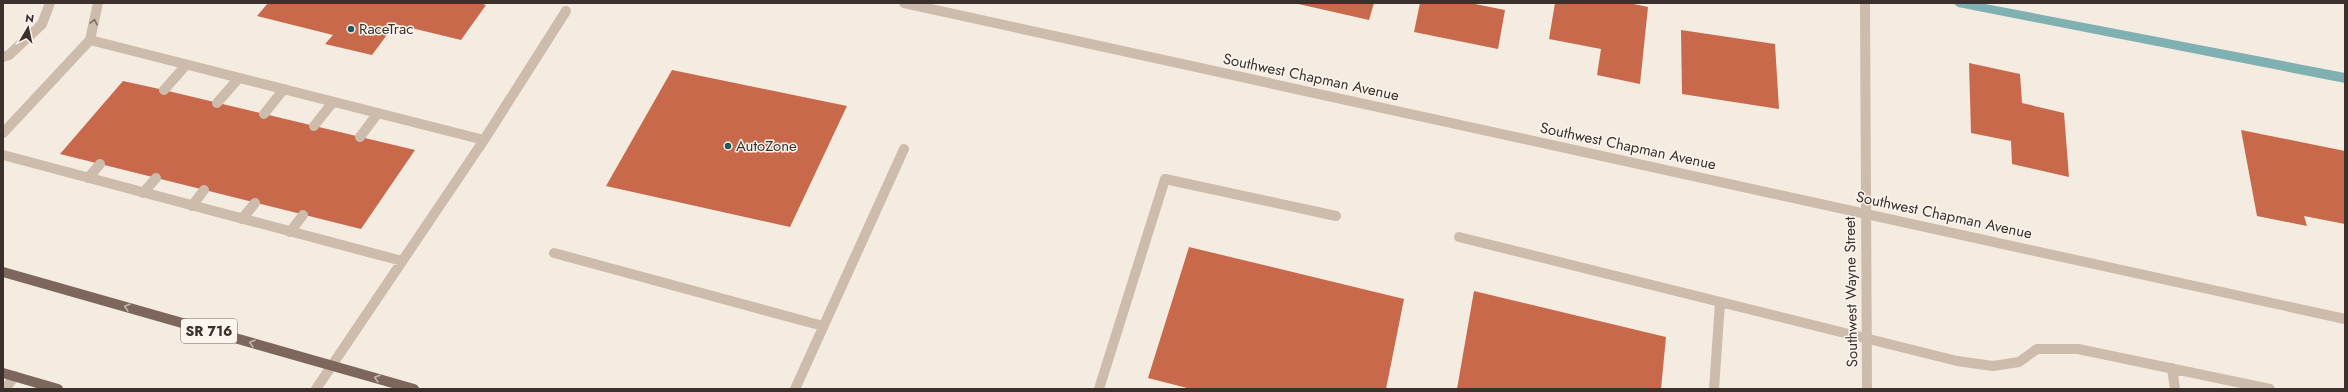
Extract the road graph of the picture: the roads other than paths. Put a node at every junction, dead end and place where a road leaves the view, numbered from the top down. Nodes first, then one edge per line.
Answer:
1 (50, 3) edge
2 (98, 3) edge
3 (904, 3) edge
4 (1865, 3) edge
5 (566, 11) dead end
6 (90, 40) junction
7 (3, 57) edge
8 (186, 65) junction
9 (239, 78) junction
10 (284, 89) junction
11 (164, 90) dead end
12 (333, 102) junction
13 (217, 103) dead end
14 (378, 113) junction
15 (264, 114) dead end
16 (314, 126) dead end
17 (3, 133) edge
18 (360, 137) dead end
19 (484, 140) junction
20 (904, 149) dead end
21 (3, 155) edge
22 (100, 164) dead end
23 (88, 178) junction
24 (156, 178) dead end
25 (204, 190) dead end
26 (143, 193) junction
27 (255, 203) dead end
28 (192, 206) junction
29 (1864, 213) junction
30 (302, 215) dead end
31 (1336, 216) dead end
32 (242, 219) junction
33 (290, 232) junction
34 (1459, 237) dead end
35 (554, 253) dead end
36 (402, 261) junction
37 (3, 272) edge
38 (1720, 302) junction
39 (2345, 319) edge
40 (823, 326) junction
41 (1866, 339) junction
42 (332, 366) junction
43 (2172, 368) junction
44 (3, 373) edge
45 (15, 376) junction
46 (5, 389) edge
47 (58, 389) edge
48 (316, 389) edge
49 (414, 389) edge
50 (795, 389) edge
51 (1099, 389) edge
52 (1714, 389) edge
53 (1867, 389) edge
54 (2175, 389) edge
55 (2270, 389) edge

1 - 7 street
6 -> 2 street
3 - 29 street, Southwest Chapman Avenue
4 - 29 street, Southwest Wayne Street
5 - 19 street
6 - 8 street
6 - 17 street
8 - 9 street
8 - 11 street
9 - 10 street
9 - 13 street
10 - 12 street
10 - 15 street
12 - 14 street
12 - 16 street
14 - 18 street
14 - 19 street
19 - 36 street
20 - 40 street
21 - 23 street
22 - 23 street
23 - 26 street
24 - 26 street
25 - 28 street
26 - 28 street
27 - 32 street
28 - 32 street
29 - 39 street, Southwest Chapman Avenue
29 - 41 street, Southwest Wayne Street
30 - 33 street
31 - 51 street
32 - 33 street
33 - 36 street
34 - 38 street
35 - 40 street
36 - 42 street
42 -> 37 main road, SR 716
38 - 41 street
38 - 52 street
40 - 50 street
41 - 43 street
41 - 53 street, Southwest Wayne Street
42 - 48 street
49 -> 42 main road, SR 716
43 - 54 street
43 - 55 street
44 - 45 main road
45 - 46 street
45 - 47 main road

